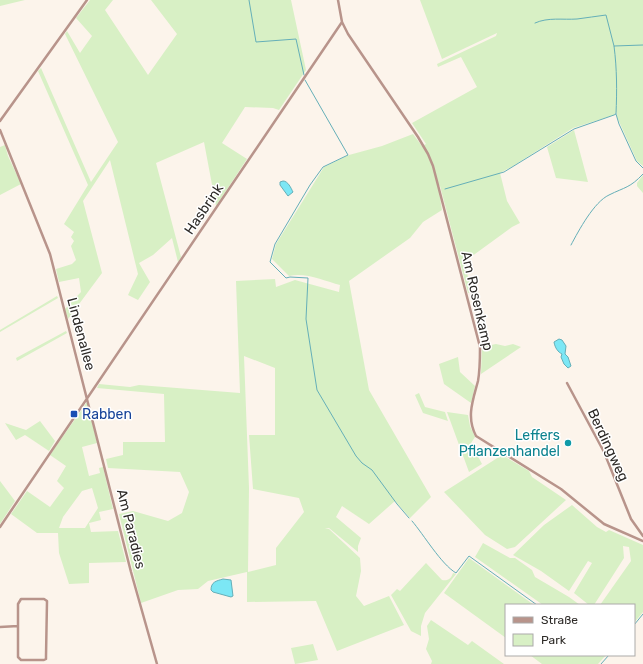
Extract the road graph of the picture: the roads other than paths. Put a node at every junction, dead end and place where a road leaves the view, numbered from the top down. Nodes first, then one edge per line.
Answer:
1 (87, 0) edge
2 (338, 0) edge
3 (342, 22) junction
4 (345, 29) junction
5 (337, 30) junction
6 (0, 121) edge
7 (0, 130) edge
8 (567, 383) dead end
9 (87, 398) junction
10 (0, 527) edge
11 (643, 536) edge
12 (643, 541) edge
13 (18, 626) junction
14 (0, 627) edge
15 (34, 660) junction
16 (34, 664) edge
17 (157, 664) edge

1 - 6 street
2 - 3 street, Am Rosenkamp
3 - 4 street, Am Rosenkamp
3 - 5 street, Hasbrink
4 - 5 street
4 - 12 street, Am Rosenkamp
5 - 9 street, Hasbrink
7 - 9 street, Lindenallee
8 - 11 street, Berdingweg
9 - 10 street
9 - 17 street, Am Paradies
13 - 14 street
13 - 15 street
13 - 15 street
15 - 16 street

